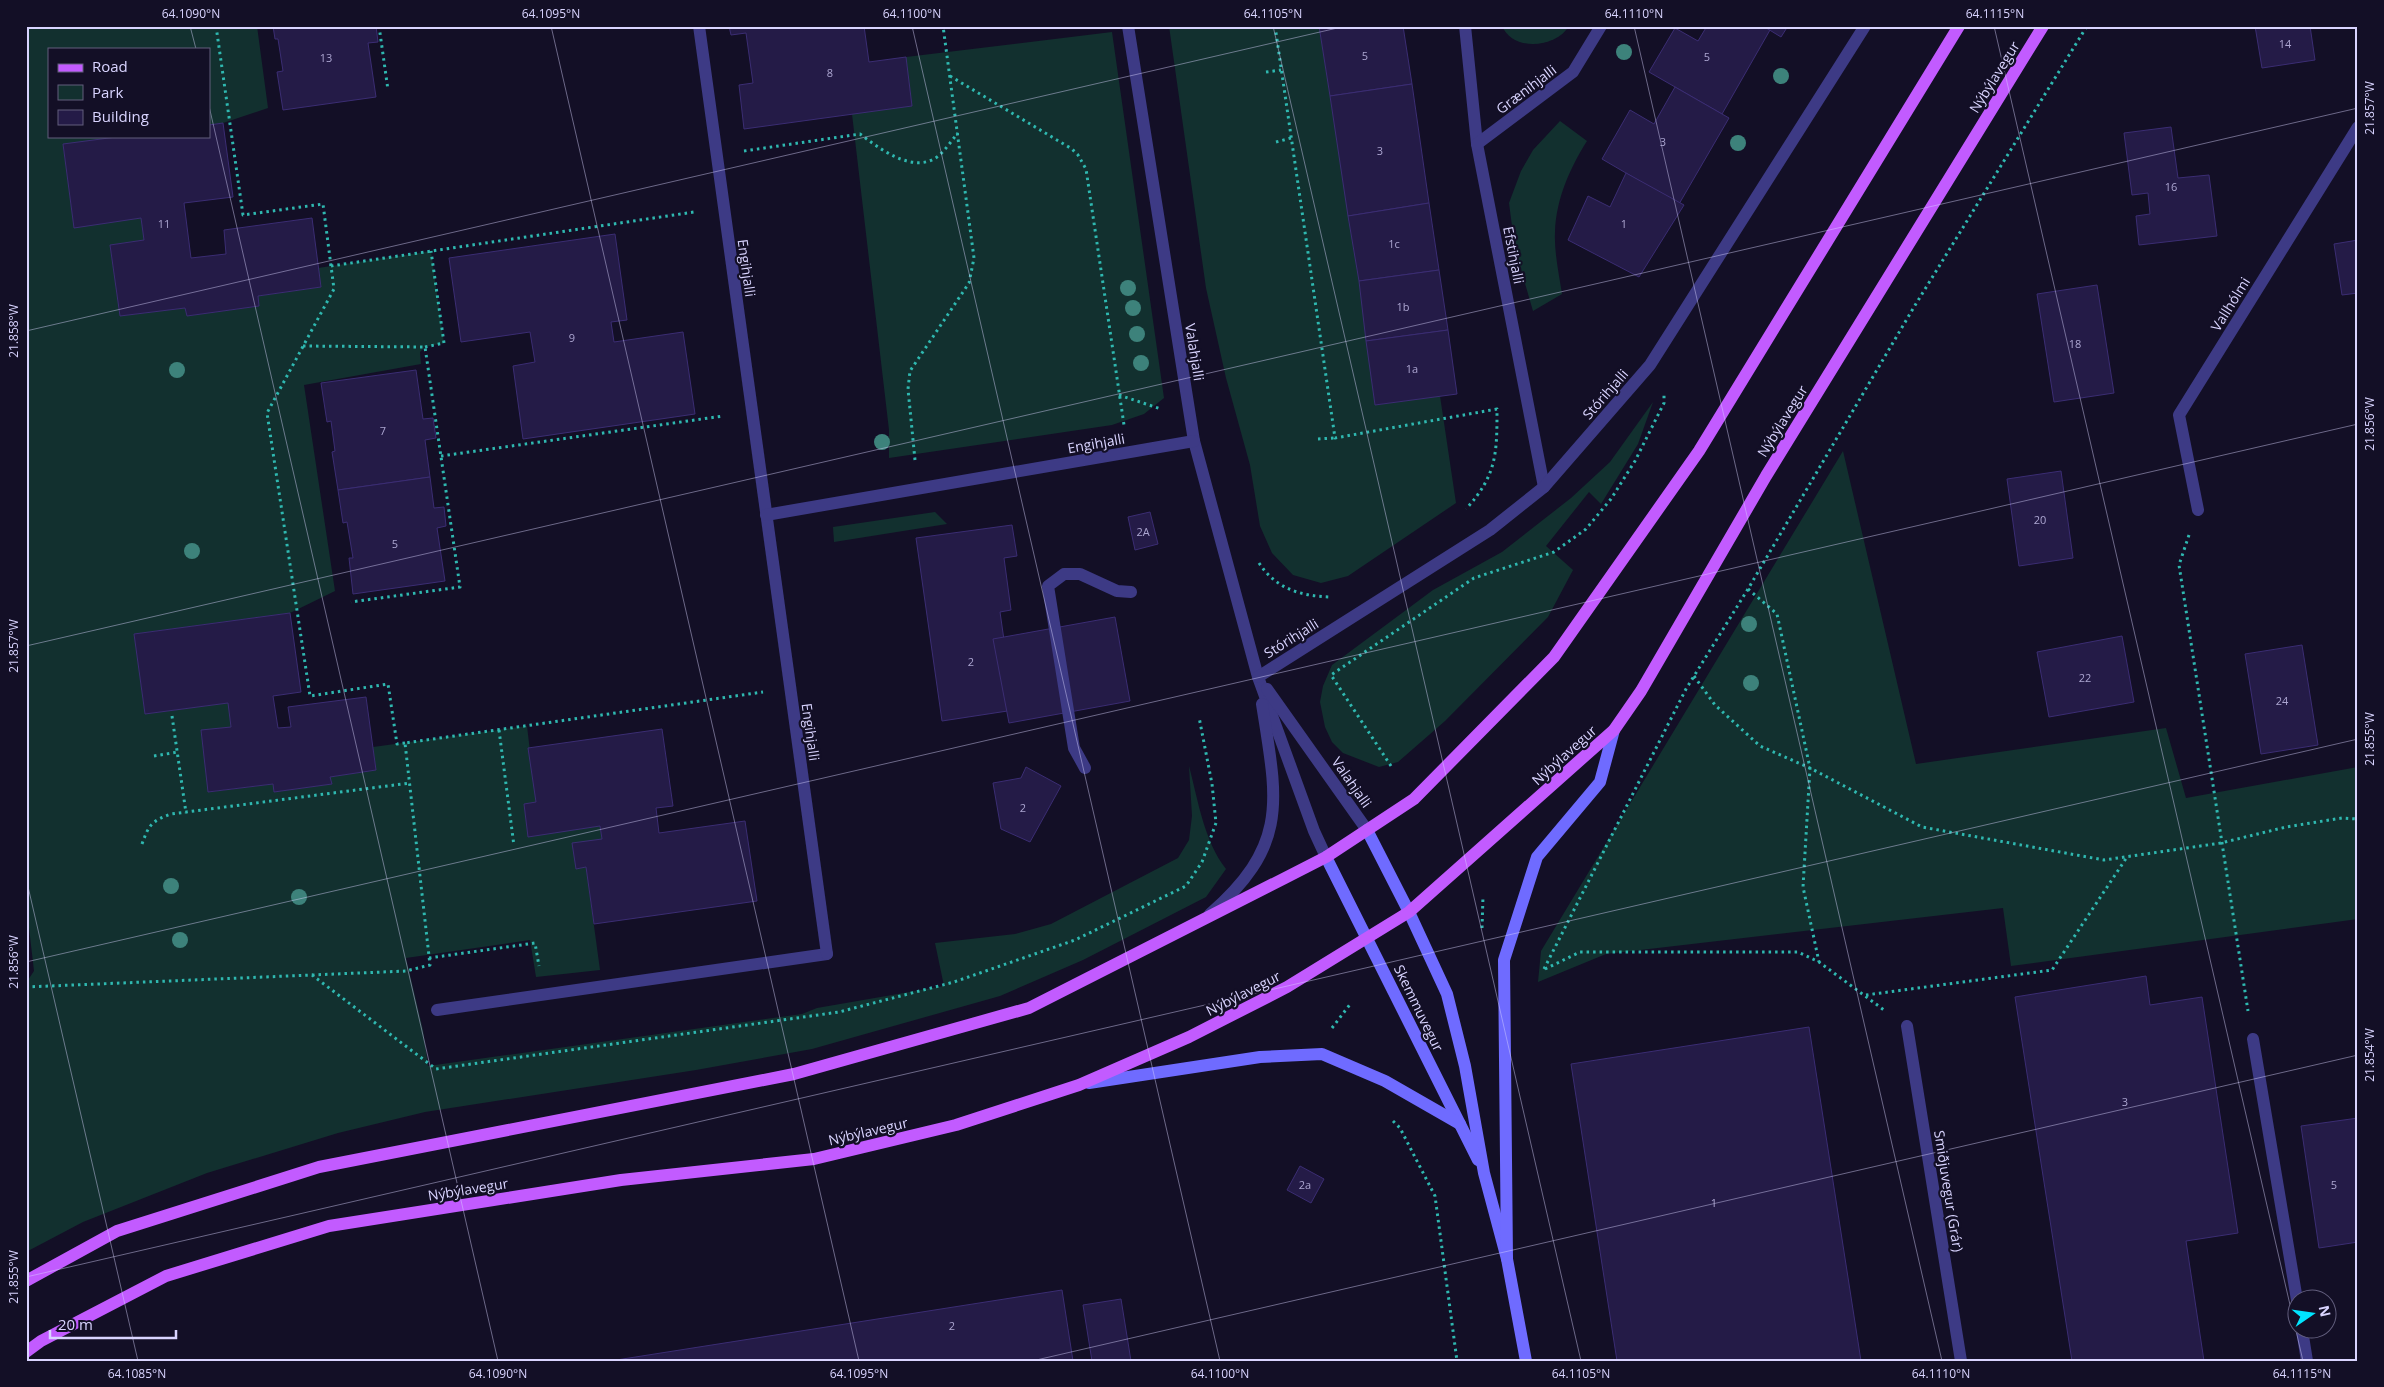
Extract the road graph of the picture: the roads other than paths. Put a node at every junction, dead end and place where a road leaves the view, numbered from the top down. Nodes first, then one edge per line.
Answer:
1 (699, 26) edge
2 (1128, 26) edge
3 (1465, 26) edge
4 (1601, 26) edge
5 (1865, 26) edge
6 (1959, 26) edge
7 (2043, 26) edge
8 (2358, 127) edge
9 (1478, 144) junction
10 (1194, 441) junction
11 (1544, 487) junction
12 (2198, 510) road end
13 (766, 515) junction
14 (1131, 592) dead end
15 (1258, 676) junction
16 (1614, 730) junction
17 (1085, 768) dead end
18 (1368, 830) junction
19 (1326, 856) junction
20 (1410, 912) junction
21 (1200, 922) junction
22 (1368, 938) junction
23 (437, 1010) dead end
24 (1907, 1026) road end
25 (2253, 1039) road end
26 (1079, 1084) junction
27 (1460, 1124) junction
28 (1484, 1173) junction
29 (1507, 1259) junction
30 (26, 1281) edge
31 (2295, 1290) edge
32 (2304, 1340) edge
33 (26, 1352) edge
34 (1526, 1361) edge
35 (1961, 1361) edge
36 (2307, 1361) edge

1 - 13 street, Engihjalli
2 - 10 street, Valahjalli
3 - 9 street, Efstihjalli
4 - 9 street, Grænihjalli
5 - 11 street, Stórihjalli
6 - 18 main road
7 - 16 main road, Nýbýlavegur
8 - 12 street, Vallhólmi
9 - 11 street, Efstihjalli
10 - 13 street, Engihjalli
10 - 15 street, Valahjalli
11 - 15 street, Stórihjalli
13 - 23 street, Engihjalli
14 - 17 street
15 - 18 street, Valahjalli
15 - 19 street, Valahjalli
15 - 21 street
16 - 20 main road, Nýbýlavegur
16 - 29 street
18 - 19 main road
18 - 20 street, Valahjalli
19 - 21 main road
19 - 22 street, Skemmuvegur
20 - 22 main road, Nýbýlavegur
20 - 28 street, Skemmuvegur
21 - 30 main road
22 - 26 main road, Nýbýlavegur
22 - 27 street, Skemmuvegur
24 - 35 street, Smiðjuvegur (Grár)
25 - 31 street
26 - 27 street
26 - 33 main road, Nýbýlavegur
27 - 28 street, Skemmuvegur
28 - 29 street, Skemmuvegur
29 - 34 street, Skemmuvegur
32 - 36 street

